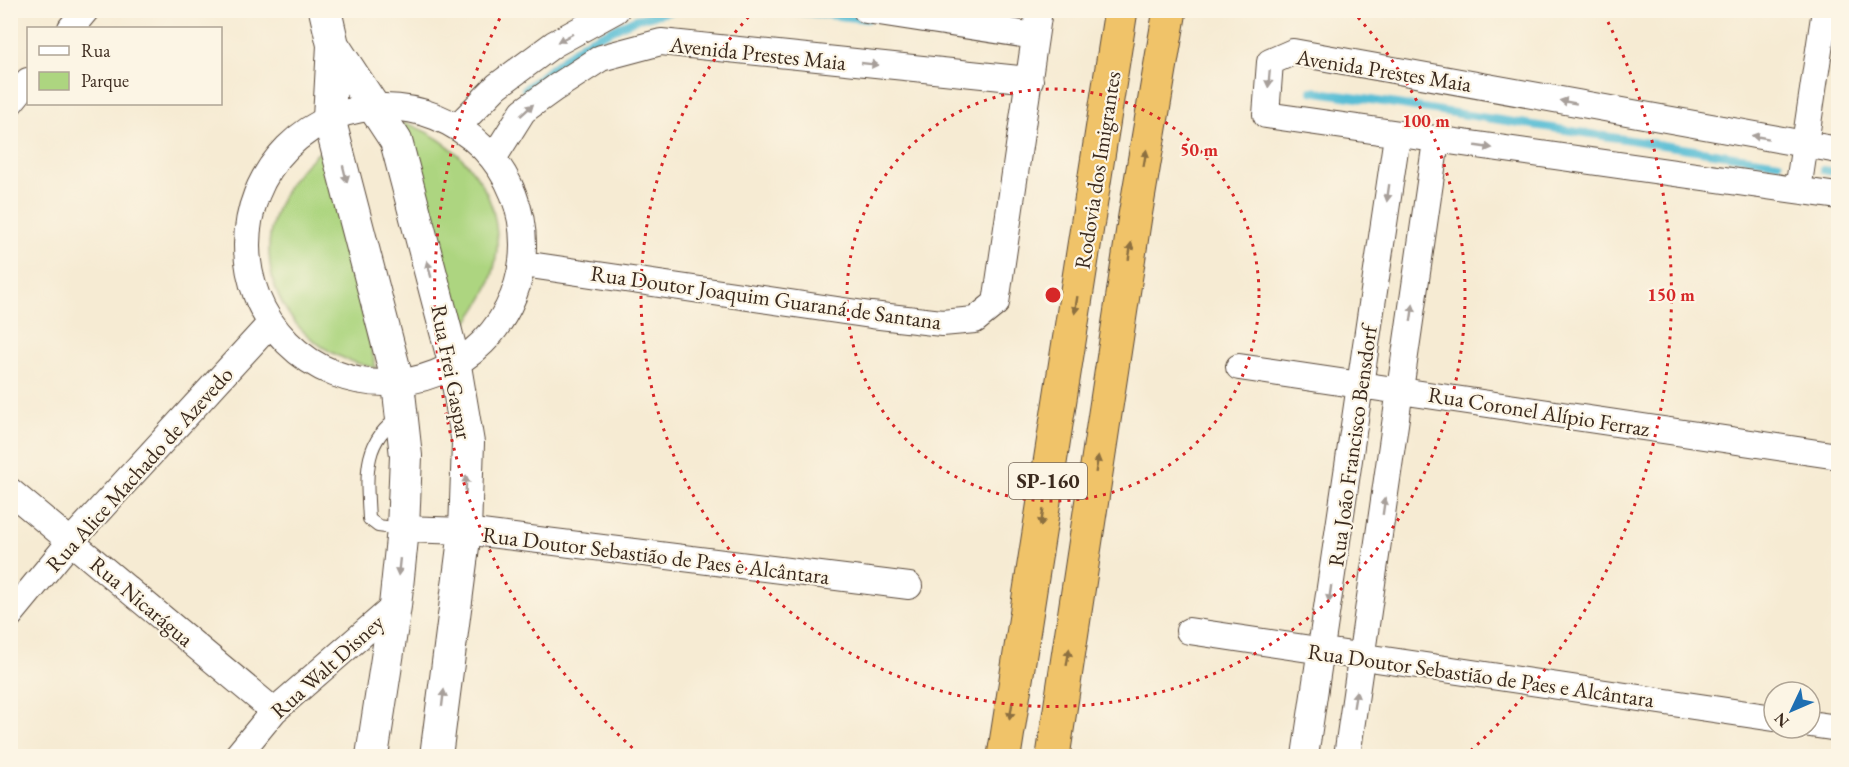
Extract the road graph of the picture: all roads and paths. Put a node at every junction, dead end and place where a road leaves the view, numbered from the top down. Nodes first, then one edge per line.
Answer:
1 (86, 10) edge
2 (325, 10) edge
3 (616, 10) edge
4 (866, 10) edge
5 (1039, 10) edge
6 (1121, 10) edge
7 (1170, 10) edge
8 (1825, 10) edge
9 (72, 27) edge
10 (1035, 36) junction
11 (333, 45) junction
12 (1030, 80) junction
13 (27, 82) edge
14 (10, 103) edge
15 (375, 109) junction
16 (329, 118) junction
17 (458, 126) junction
18 (1397, 136) junction
19 (1436, 141) junction
20 (1805, 145) junction
21 (1839, 150) edge
22 (494, 157) junction
23 (1798, 190) junction
24 (1839, 196) edge
25 (523, 264) junction
26 (270, 324) junction
27 (455, 366) junction
28 (1239, 367) dead end
29 (398, 383) junction
30 (1361, 386) junction
31 (1402, 391) junction
32 (1839, 456) edge
33 (10, 491) edge
34 (403, 529) junction
35 (465, 531) junction
36 (71, 541) junction
37 (909, 586) dead end
38 (395, 606) junction
39 (10, 615) edge
40 (1189, 631) dead end
41 (1322, 652) junction
42 (1362, 657) junction
43 (274, 711) junction
44 (1762, 716) edge
45 (1822, 726) edge
46 (1839, 728) edge
47 (237, 756) edge
48 (372, 756) edge
49 (436, 756) edge
50 (1004, 756) edge
51 (1053, 756) edge
52 (1305, 756) edge
53 (1347, 756) edge

1 - 9 street
2 - 11 street, Rua Frei Gaspar
3 -> 17 street
4 - 10 street
5 - 10 street, Rua Doutor Joaquim Guaraná de Santana
6 -> 50 highway, Rodovia dos Imigrantes / SP-160
51 -> 7 highway, Rodovia dos Imigrantes / SP-160
8 - 20 street
10 - 12 street, Rua Doutor Joaquim Guaraná de Santana
11 - 15 street, Rua Frei Gaspar
11 - 16 street, Rua Frei Gaspar
22 -> 12 street, Avenida Prestes Maia
12 - 25 street, Rua Doutor Joaquim Guaraná de Santana
13 - 14 street
15 - 16 street
15 - 17 street
27 -> 15 street, Rua Frei Gaspar
16 - 26 street
16 -> 29 street, Rua Frei Gaspar
17 - 22 street
18 - 19 street, Avenida Prestes Maia
20 -> 18 street, Avenida Prestes Maia
18 -> 30 street, Rua João Francisco Bensdorf
19 -> 23 street, Avenida Prestes Maia
31 -> 19 street, Rua João Francisco Bensdorf
20 - 21 street, Avenida Prestes Maia
20 - 23 street
22 - 25 street
23 - 24 street, Avenida Prestes Maia
25 - 27 street
26 - 29 street
26 - 36 street, Rua Alice Machado de Azevedo
27 - 29 street
35 -> 27 street, Rua Frei Gaspar
28 - 30 street, Rua Coronel Alípio Ferraz
29 - 34 street, Rua Frei Gaspar
30 - 31 street, Rua Coronel Alípio Ferraz
30 -> 41 street, Rua João Francisco Bensdorf
31 - 32 street, Rua Coronel Alípio Ferraz
42 -> 31 street, Rua João Francisco Bensdorf
33 - 36 street, Rua Nicarágua
34 - 35 street, Rua Doutor Sebastião de Paes e Alcântara
34 -> 38 street, Rua Frei Gaspar
35 - 37 street, Rua Doutor Sebastião de Paes e Alcântara
49 -> 35 street, Rua Frei Gaspar
36 - 39 street, Rua Alice Machado de Azevedo
36 - 43 street, Rua Nicarágua
38 - 43 street, Rua Walt Disney
38 - 48 street, Rua Frei Gaspar
40 - 41 street, Rua Doutor Sebastião de Paes e Alcântara
41 - 42 street, Rua Doutor Sebastião de Paes e Alcântara
41 - 52 street, Rua João Francisco Bensdorf
42 - 44 street, Rua Doutor Sebastião de Paes e Alcântara
53 -> 42 street, Rua João Francisco Bensdorf
43 - 47 street, Rua Walt Disney
45 - 46 street

